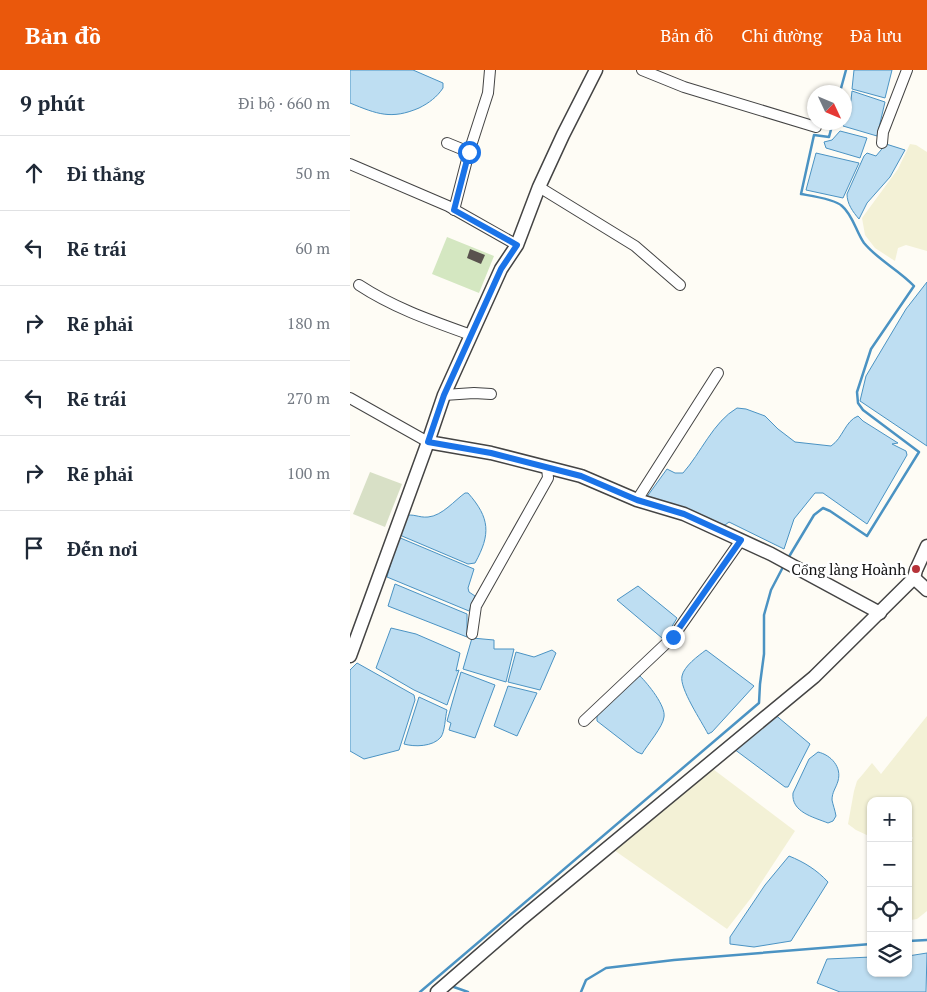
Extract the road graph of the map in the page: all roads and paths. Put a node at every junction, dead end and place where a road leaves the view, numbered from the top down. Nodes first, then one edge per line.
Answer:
1 (490, 70) edge
2 (596, 70) edge
3 (642, 70) edge
4 (906, 70) edge
5 (807, 124) edge
6 (447, 143) dead end
7 (882, 143) dead end
8 (469, 152) junction
9 (350, 164) edge
10 (539, 187) junction
11 (454, 210) junction
12 (517, 245) junction
13 (359, 285) dead end
14 (680, 285) dead end
15 (471, 335) junction
16 (718, 373) dead end
17 (491, 394) dead end
18 (444, 395) junction
19 (351, 400) edge
20 (428, 442) junction
21 (547, 467) junction
22 (637, 500) junction
23 (741, 540) junction
24 (927, 546) edge
25 (916, 572) junction
26 (927, 590) edge
27 (880, 613) junction
28 (472, 634) dead end
29 (350, 656) edge
30 (584, 720) dead end
31 (437, 992) edge

1 - 8 street
2 - 10 street
3 - 5 street
4 - 7 street
6 - 8 street
8 - 11 street
9 - 11 street
10 - 12 street
10 - 14 street
11 - 12 street
12 - 15 street
13 - 15 street
15 - 18 street
16 - 22 street
17 - 18 street
18 - 20 street
19 - 20 street
20 - 21 street
20 - 29 street
21 - 22 street
21 - 28 street
22 - 23 street
23 - 27 street
23 - 30 street
24 - 25 street
25 - 26 street
25 - 27 street
27 - 31 street

